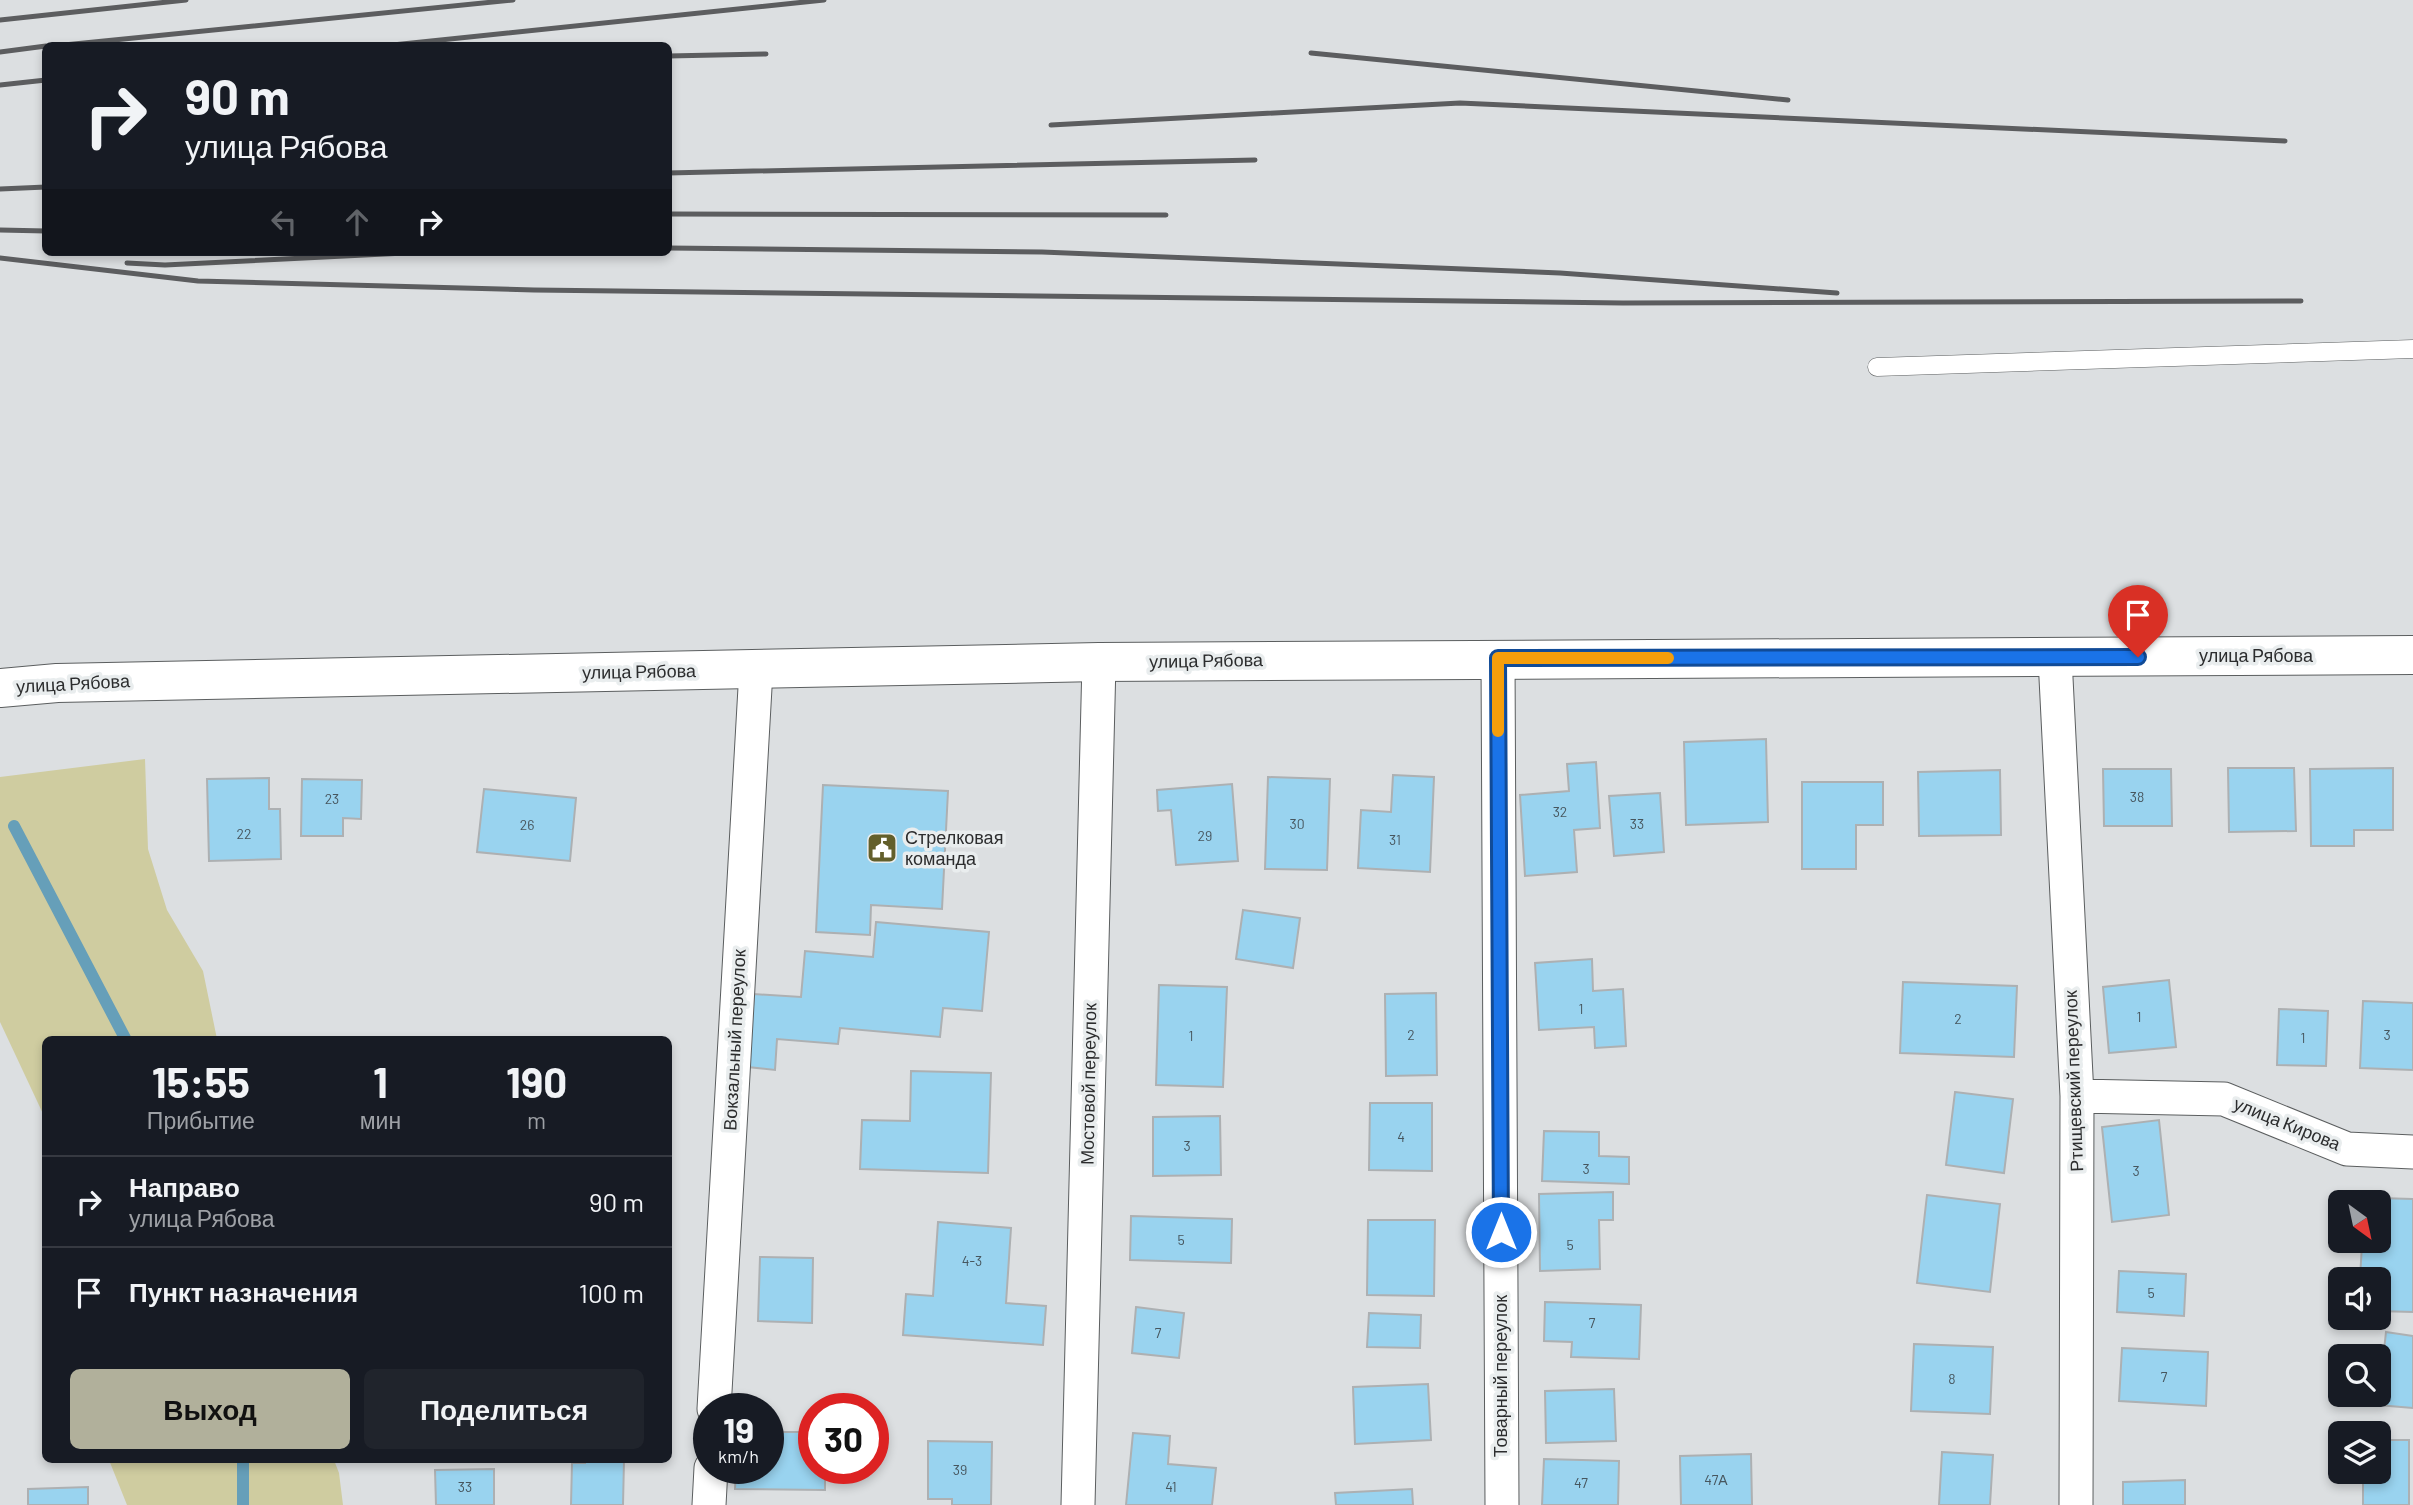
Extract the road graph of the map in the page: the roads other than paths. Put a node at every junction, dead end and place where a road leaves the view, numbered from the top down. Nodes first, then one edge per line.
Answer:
1 (2413, 349) edge
2 (1877, 367) dead end
3 (2413, 655) edge
4 (1498, 658) junction
5 (2055, 658) junction
6 (1099, 662) junction
7 (756, 670) junction
8 (0, 688) edge
9 (2077, 1096) junction
10 (2413, 1152) edge
11 (715, 1393) edge
12 (710, 1484) edge
13 (709, 1505) edge
14 (1078, 1505) edge
15 (1502, 1505) edge
16 (2076, 1505) edge

1 - 2 lane
3 - 5 street, улица Рябова
4 - 5 street, улица Рябова
4 - 6 street, улица Рябова
4 - 15 street, Товарный переулок
5 - 9 street, Ртищевский переулок
6 - 7 street, улица Рябова
6 - 14 street, Мостовой переулок
7 - 8 street, улица Рябова
7 - 11 street, Вокзальный переулок
9 - 10 street, улица Кирова
9 - 16 street, Ртищевский переулок
12 - 13 street

